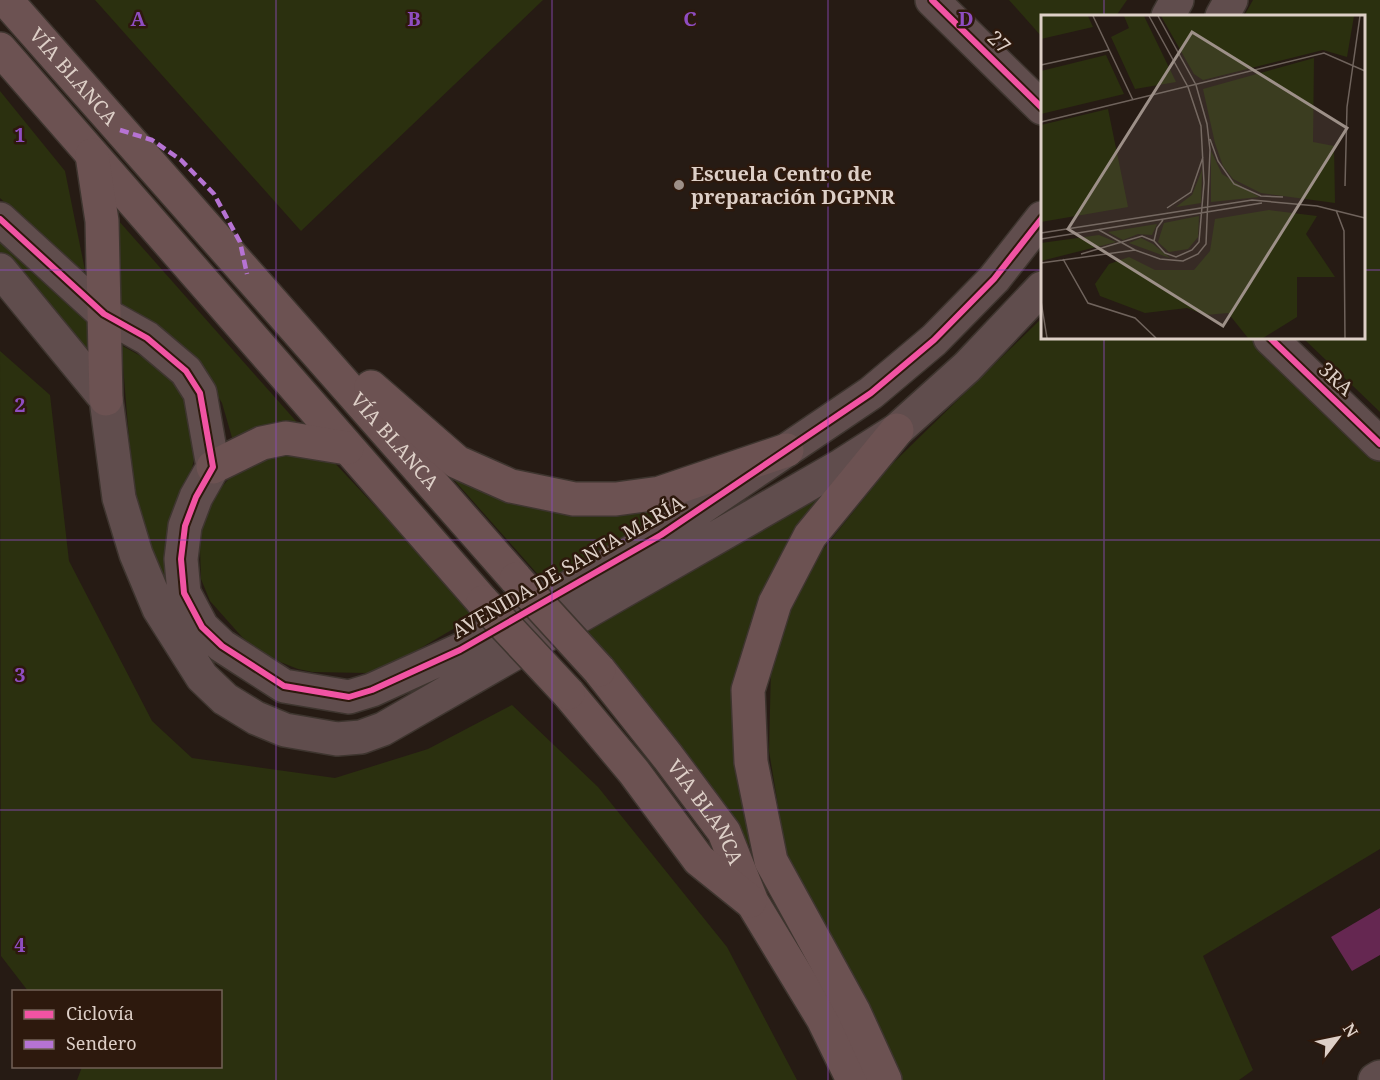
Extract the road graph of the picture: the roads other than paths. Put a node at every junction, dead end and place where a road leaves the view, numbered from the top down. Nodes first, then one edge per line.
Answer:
1 (6, 0) edge
2 (932, 0) edge
3 (1177, 0) edge
4 (1232, 0) edge
5 (1169, 15) edge
6 (1223, 15) edge
7 (0, 49) edge
8 (1041, 107) edge
9 (92, 155) junction
10 (0, 219) edge
11 (1041, 219) edge
12 (0, 270) edge
13 (1041, 289) edge
14 (266, 296) junction
15 (104, 314) junction
16 (1271, 339) edge
17 (106, 399) junction
18 (897, 430) junction
19 (1380, 444) edge
20 (347, 448) junction
21 (788, 450) junction
22 (213, 467) junction
23 (752, 902) junction
24 (1380, 1077) edge
25 (853, 1080) edge
26 (885, 1080) edge
27 (1375, 1080) edge

1 - 14 highway, VÍA BLANCA
2 - 8 street, 27
3 - 5 street
4 - 6 street
7 - 9 highway, VÍA BLANCA
9 - 15 highway
9 - 20 highway, VÍA BLANCA
10 - 15 street
11 - 21 street, AVENIDA DE SANTA MARÍA
12 - 17 street
13 - 18 street
14 - 21 highway
14 - 23 highway, VÍA BLANCA, bridge
15 - 17 highway
15 - 22 street
16 - 19 street, 3RA
17 - 18 street
18 - 26 highway
20 - 22 highway
20 - 23 highway, VÍA BLANCA, bridge
21 - 22 street, AVENIDA DE SANTA MARÍA
23 - 25 highway, VÍA BLANCA
24 - 27 street

